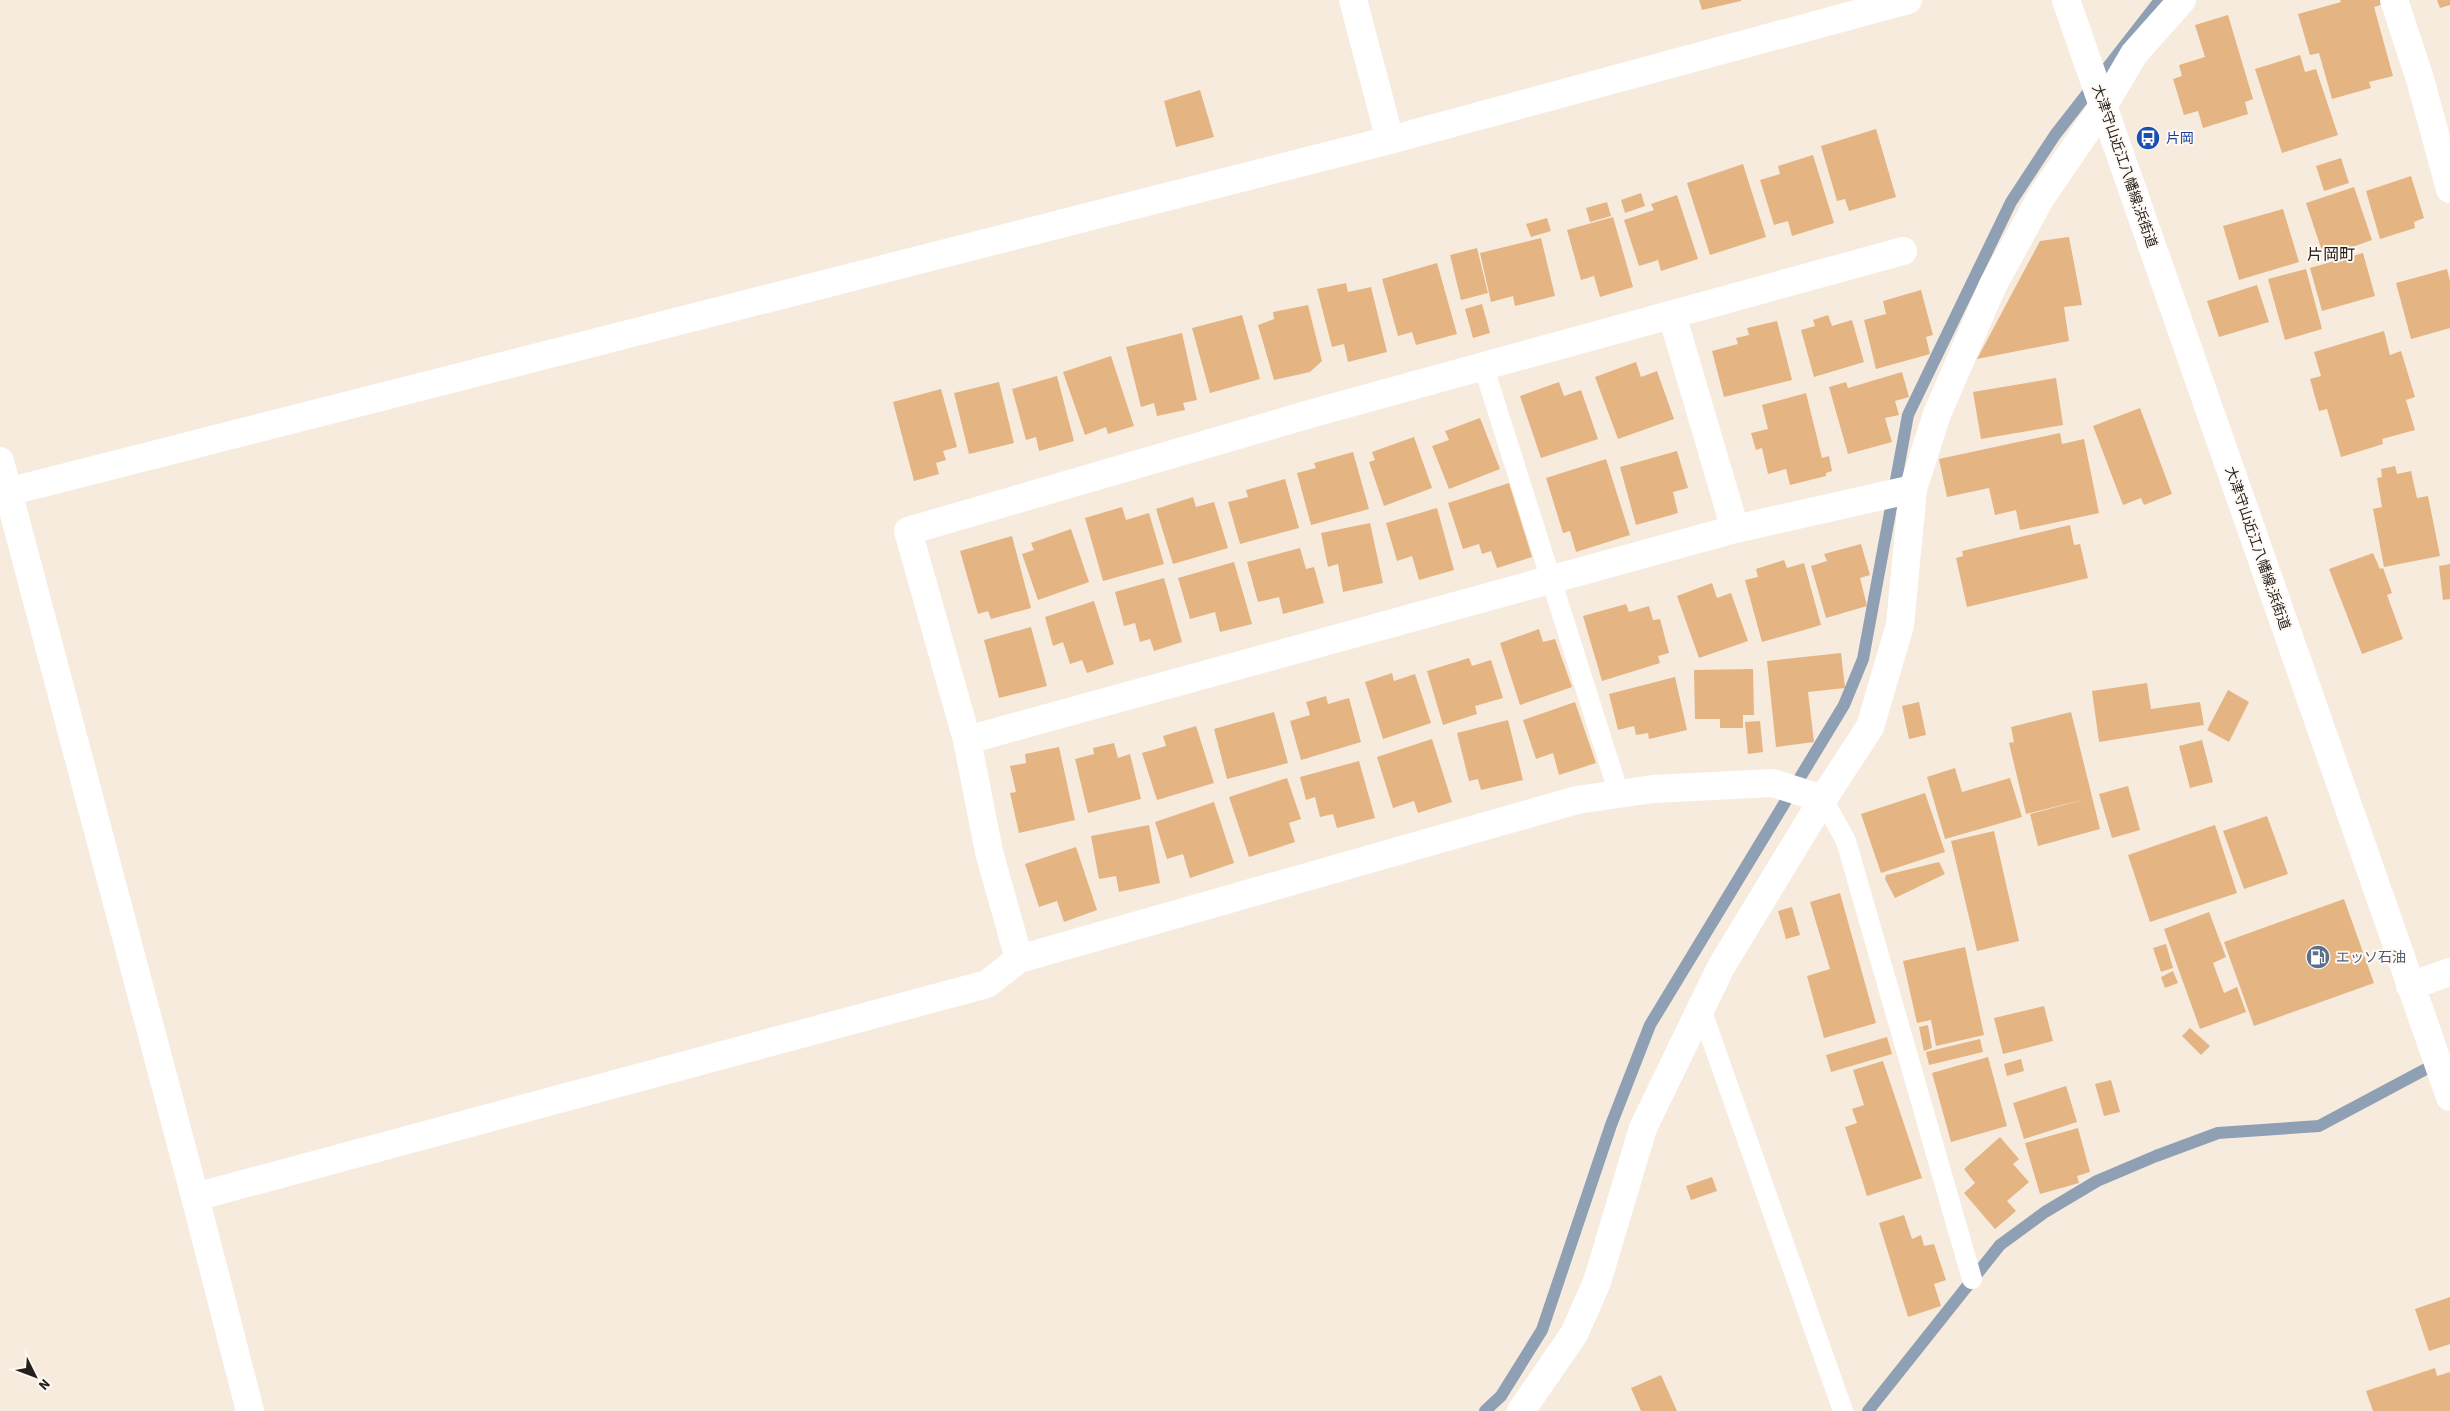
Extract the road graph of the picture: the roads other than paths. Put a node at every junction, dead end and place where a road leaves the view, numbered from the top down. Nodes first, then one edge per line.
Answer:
1 (1353, 0) edge
2 (1908, 0) edge
3 (2066, 0) edge
4 (2182, 0) edge
5 (2394, 0) edge
6 (2104, 105) junction
7 (1390, 140) junction
8 (2450, 189) edge
9 (1903, 251) dead end
10 (1672, 315) junction
11 (1483, 365) junction
12 (0, 461) edge
13 (1913, 489) junction
14 (4, 493) edge
15 (1735, 529) junction
16 (1551, 578) junction
17 (967, 740) junction
18 (1619, 794) junction
19 (1823, 799) junction
20 (1019, 959) junction
21 (2450, 972) edge
22 (2410, 986) junction
23 (1701, 1009) junction
24 (2450, 1097) edge
25 (196, 1197) junction
26 (1972, 1279) dead end
27 (250, 1411) edge
28 (1521, 1411) edge
29 (1843, 1411) edge

1 - 7 street
2 - 7 street
3 - 6 street, 大津守山近江八幡線;浜街道
4 - 6 street
5 - 8 street
6 - 13 street
6 - 22 street, 大津守山近江八幡線;浜街道
7 - 14 street
9 - 10 street
10 - 11 street
10 - 15 street
11 - 16 lane
11 - 17 street
12 - 14 street
13 - 15 street
13 - 19 street
14 - 25 street
15 - 16 street
16 - 17 street
16 - 18 lane
17 - 20 street
18 - 19 street
18 - 20 street
19 - 23 street
19 - 26 lane
20 - 25 street
21 - 22 street
22 - 24 street, 大津守山近江八幡線;浜街道
23 - 28 street
23 - 29 lane
25 - 27 street

